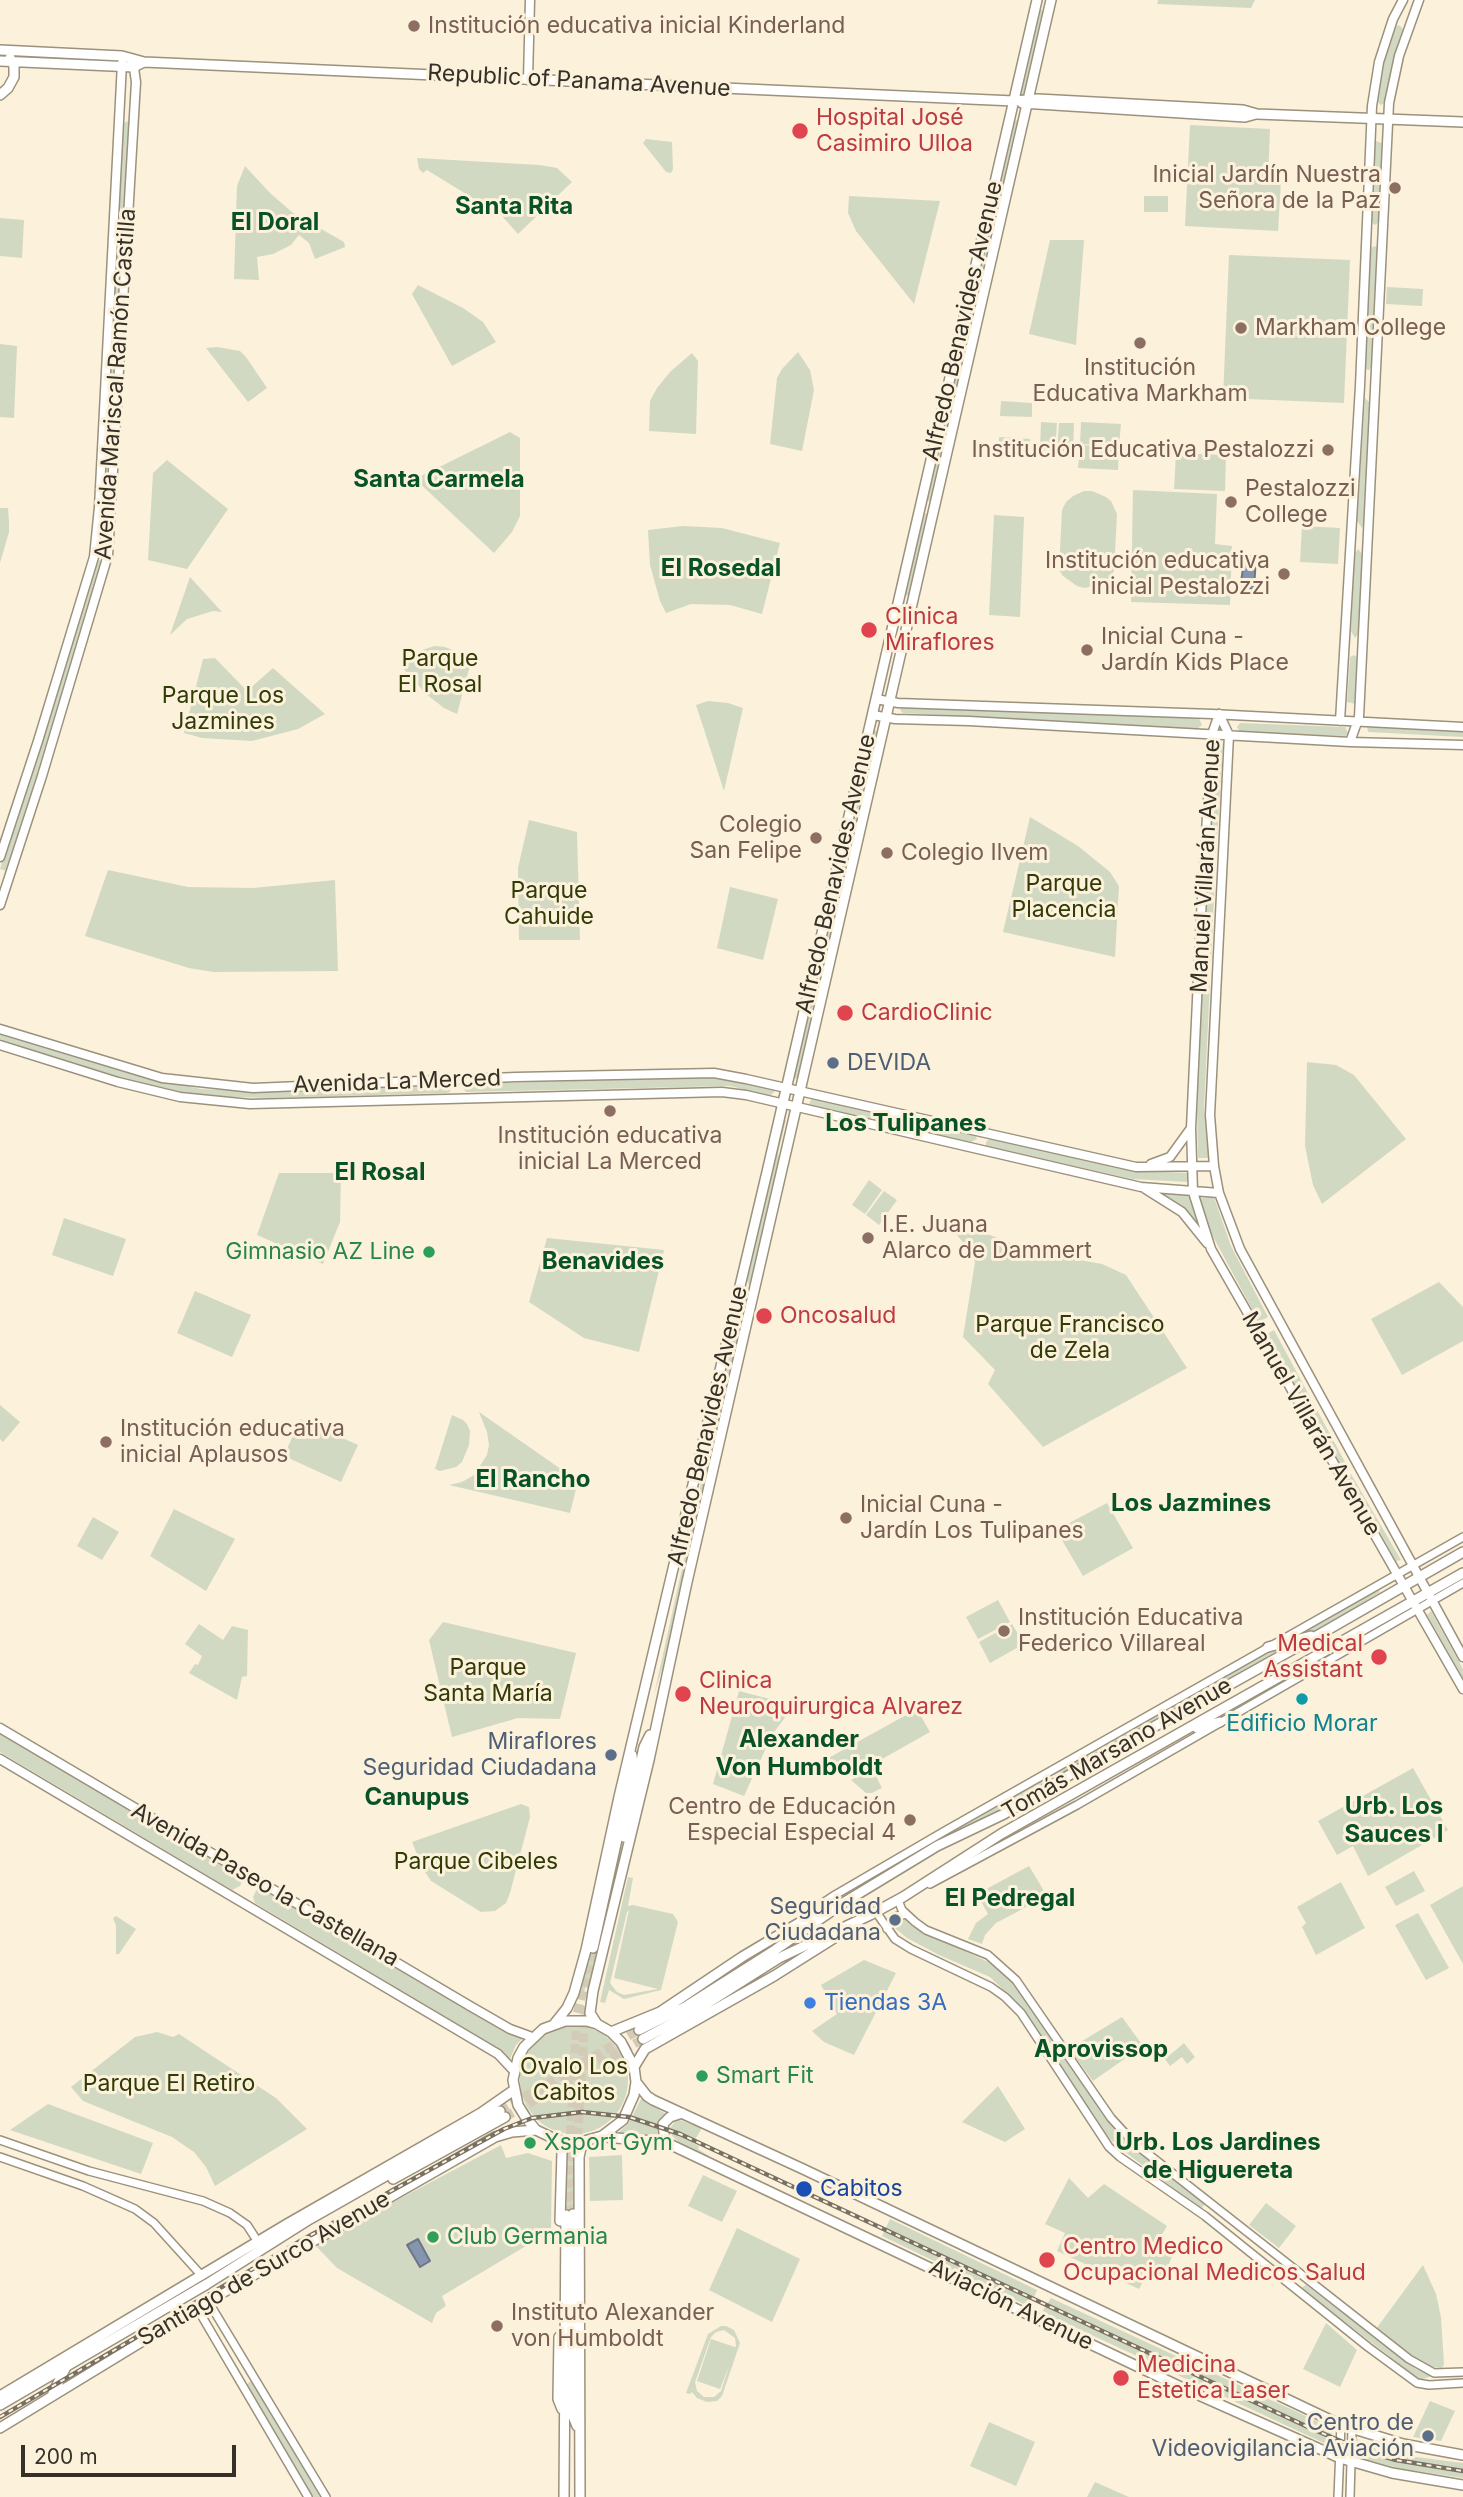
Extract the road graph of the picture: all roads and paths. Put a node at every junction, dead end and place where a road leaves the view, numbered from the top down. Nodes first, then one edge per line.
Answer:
1 (530, 0) edge
2 (1037, 0) edge
3 (1051, 0) edge
4 (1402, 0) edge
5 (1419, 0) edge
6 (2, 50) edge
7 (0, 61) edge
8 (13, 61) junction
9 (127, 62) junction
10 (528, 80) junction
11 (0, 95) edge
12 (1014, 101) junction
13 (1028, 102) junction
14 (119, 118) junction
15 (134, 119) junction
16 (1371, 119) junction
17 (1387, 120) junction
18 (1463, 122) edge
19 (114, 213) junction
20 (129, 214) junction
21 (876, 699) junction
22 (890, 701) junction
23 (1219, 714) junction
24 (873, 715) junction
25 (887, 718) junction
26 (1340, 721) junction
27 (1358, 721) junction
28 (1463, 727) edge
29 (1212, 734) junction
30 (1228, 735) junction
31 (1350, 742) junction
32 (1463, 745) edge
33 (0, 857) edge
34 (4, 878) edge
35 (0, 905) edge
36 (0, 1029) edge
37 (0, 1045) edge
38 (786, 1089) junction
39 (800, 1093) junction
40 (783, 1104) junction
41 (797, 1108) junction
42 (1191, 1128) junction
43 (983, 1134) junction
44 (980, 1149) junction
45 (1214, 1166) junction
46 (1136, 1167) junction
47 (1193, 1168) junction
48 (1141, 1187) junction
49 (1193, 1192) junction
50 (1219, 1193) junction
51 (1211, 1249) junction
52 (739, 1295) junction
53 (753, 1298) junction
54 (1355, 1463) junction
55 (1339, 1472) junction
56 (1463, 1537) edge
57 (1463, 1552) edge
58 (1412, 1566) junction
59 (1463, 1573) edge
60 (1398, 1575) junction
61 (1418, 1577) junction
62 (1463, 1583) edge
63 (1404, 1585) junction
64 (1430, 1598) junction
65 (1416, 1605) junction
66 (1322, 1633) junction
67 (1268, 1647) junction
68 (1463, 1657) edge
69 (1463, 1689) edge
70 (1257, 1695) junction
71 (1220, 1722) junction
72 (656, 1723) junction
73 (0, 1728) edge
74 (1185, 1731) junction
75 (631, 1746) junction
76 (0, 1759) edge
77 (901, 1898) junction
78 (843, 1903) junction
79 (873, 1914) junction
80 (906, 1914) junction
81 (887, 1929) junction
82 (742, 1957) junction
83 (555, 2023) junction
84 (597, 2024) junction
85 (611, 2032) junction
86 (532, 2037) junction
87 (634, 2067) junction
88 (514, 2071) junction
89 (636, 2082) junction
90 (514, 2090) junction
91 (682, 2113) junction
92 (537, 2130) junction
93 (602, 2136) junction
94 (0, 2140) edge
95 (556, 2140) junction
96 (587, 2142) junction
97 (665, 2142) junction
98 (0, 2157) edge
99 (291, 2227) junction
100 (258, 2242) junction
101 (202, 2276) junction
102 (208, 2301) junction
103 (197, 2308) junction
104 (223, 2325) junction
105 (211, 2332) junction
106 (66, 2362) junction
107 (1463, 2372) edge
108 (1463, 2383) edge
109 (52, 2394) junction
110 (0, 2396) edge
111 (0, 2405) edge
112 (564, 2415) junction
113 (1341, 2425) junction
114 (0, 2428) edge
115 (1352, 2429) junction
116 (579, 2434) junction
117 (1463, 2455) edge
118 (1340, 2458) junction
119 (1351, 2462) junction
120 (1463, 2485) edge
121 (308, 2497) edge
122 (326, 2497) edge
123 (564, 2497) edge
124 (580, 2497) edge
125 (1339, 2497) edge
126 (1350, 2497) edge

1 - 10 main road
2 - 12 main road, Alfredo Benavides Avenue
3 - 13 main road, Alfredo Benavides Avenue
4 - 16 main road
5 - 17 main road
6 - 8 main road
6 - 9 main road, Republic of Panama Avenue
7 - 8 main road, Republic of Panama Avenue
8 - 9 main road, Republic of Panama Avenue
8 - 11 main road
9 - 10 main road, Republic of Panama Avenue
9 - 14 main road, Avenida Mariscal Ramón Castilla
9 - 15 main road, Avenida Mariscal Ramón Castilla
10 - 12 main road, Republic of Panama Avenue
12 - 13 main road, Republic of Panama Avenue
12 - 21 main road, Alfredo Benavides Avenue
13 - 16 main road, Republic of Panama Avenue
13 - 22 main road, Alfredo Benavides Avenue
14 - 15 main road
14 - 19 main road, Avenida Mariscal Ramón Castilla
15 - 20 main road, Avenida Mariscal Ramón Castilla
16 - 17 main road, Republic of Panama Avenue
16 - 26 main road
17 - 18 main road, Republic of Panama Avenue
17 - 27 main road
19 - 20 main road
19 - 33 main road, Avenida Mariscal Ramón Castilla
20 - 34 main road, Avenida Mariscal Ramón Castilla
21 - 22 main road
21 - 24 main road, Alfredo Benavides Avenue
22 - 23 main road
22 - 25 main road, Alfredo Benavides Avenue
23 - 26 main road
23 - 29 main road, Manuel Villarán Avenue
23 - 30 main road, Manuel Villarán Avenue
24 - 25 main road
24 - 38 main road, Alfredo Benavides Avenue
25 - 29 main road
25 - 39 main road, Alfredo Benavides Avenue
26 - 27 main road
27 - 28 main road
27 - 31 main road
29 - 30 main road
29 - 42 main road, Manuel Villarán Avenue
30 - 31 main road
30 - 45 main road, Manuel Villarán Avenue
31 - 32 main road
34 - 35 main road, Avenida Mariscal Ramón Castilla
36 - 38 main road, Avenida La Merced
37 - 40 main road, Avenida La Merced
38 - 39 main road, Avenida La Merced
38 - 40 main road, Alfredo Benavides Avenue
39 - 41 main road, Alfredo Benavides Avenue
39 - 43 main road, Avenida La Merced
40 - 41 main road, Avenida La Merced
40 - 52 main road, Alfredo Benavides Avenue
41 - 44 main road, Avenida La Merced
41 - 53 main road, Alfredo Benavides Avenue
42 - 46 main road
42 - 47 main road, Manuel Villarán Avenue
43 - 44 main road
43 - 46 main road, Avenida La Merced
44 - 48 main road, Avenida La Merced
45 - 47 main road, Avenida La Merced
45 - 50 main road, Manuel Villarán Avenue
46 - 47 main road, Avenida La Merced
47 - 49 main road, Manuel Villarán Avenue
48 - 49 main road
48 - 51 main road
49 - 50 main road
49 - 51 main road, Manuel Villarán Avenue
50 - 54 main road, Manuel Villarán Avenue
51 - 55 main road, Manuel Villarán Avenue
52 - 53 main road
52 - 75 main road, Alfredo Benavides Avenue
53 - 72 main road, Alfredo Benavides Avenue
54 - 55 main road
54 - 58 main road, Manuel Villarán Avenue
55 - 60 main road, Manuel Villarán Avenue
56 - 58 street, Tomás Marsano Avenue
57 - 61 main road, Tomás Marsano Avenue
58 - 60 street, Tomás Marsano Avenue
58 - 61 main road, Manuel Villarán Avenue
59 - 64 main road, Tomás Marsano Avenue
60 - 63 main road, Manuel Villarán Avenue
60 - 67 street, Tomás Marsano Avenue
61 - 63 main road, Tomás Marsano Avenue
61 - 64 main road
62 - 64 street, Tomás Marsano Avenue
63 - 65 main road
63 - 66 main road, Tomás Marsano Avenue
64 - 65 main road, Tomás Marsano Avenue
64 - 68 main road
65 - 69 main road
65 - 70 main road, Tomás Marsano Avenue
66 - 67 main road
66 - 78 main road, Tomás Marsano Avenue
67 - 82 street, Tomás Marsano Avenue
70 - 71 street, Tomás Marsano Avenue
70 - 74 main road, Tomás Marsano Avenue
71 - 74 main road
71 - 77 street, Tomás Marsano Avenue
72 - 75 main road, Alfredo Benavides Avenue
72 - 84 main road, Alfredo Benavides Avenue
73 - 86 main road, Avenida Paseo la Castellana
74 - 77 main road, Tomás Marsano Avenue
75 - 83 main road, Alfredo Benavides Avenue
76 - 88 main road, Avenida Paseo la Castellana
77 - 79 main road, Tomás Marsano Avenue
77 - 80 street
78 - 79 main road, Tomás Marsano Avenue
78 - 82 main road, Tomás Marsano Avenue
79 - 81 street
79 - 87 main road, Tomás Marsano Avenue
80 - 81 street
80 - 107 street
81 - 108 street
82 - 85 main road, Tomás Marsano Avenue
83 - 84 main road
83 - 86 main road
84 - 85 main road
85 - 87 main road
86 - 88 main road
87 - 89 main road
88 - 90 main road
89 - 91 main road, Aviación Avenue
89 - 93 main road
90 - 92 main road
90 - 99 main road, Santiago de Surco Avenue
91 - 97 main road
91 - 113 main road, Aviación Avenue
92 - 95 main road
92 - 102 main road, Santiago de Surco Avenue
93 - 96 main road
93 - 97 main road, Aviación Avenue
94 - 100 street
95 - 96 main road
95 - 112 main road
96 - 116 main road
97 - 118 main road, Aviación Avenue
98 - 101 street
99 - 99 main road, Santiago de Surco Avenue
99 - 100 main road, Santiago de Surco Avenue
99 - 106 main road, Santiago de Surco Avenue
100 - 101 main road, Santiago de Surco Avenue
101 - 106 main road, Santiago de Surco Avenue
102 - 103 main road, Santiago de Surco Avenue
102 - 104 street
103 - 105 street
103 - 109 main road, Santiago de Surco Avenue
104 - 105 street
104 - 122 street
105 - 121 street
106 - 109 main road
106 - 110 main road, Santiago de Surco Avenue
106 - 111 main road, Santiago de Surco Avenue
109 - 114 main road, Santiago de Surco Avenue
112 - 116 main road
112 - 123 main road
113 - 115 main road, Aviación Avenue
113 - 118 street
115 - 117 main road, Aviación Avenue
115 - 119 street
116 - 124 main road
118 - 119 main road, Aviación Avenue
118 - 125 street
119 - 120 main road, Aviación Avenue
119 - 126 street

